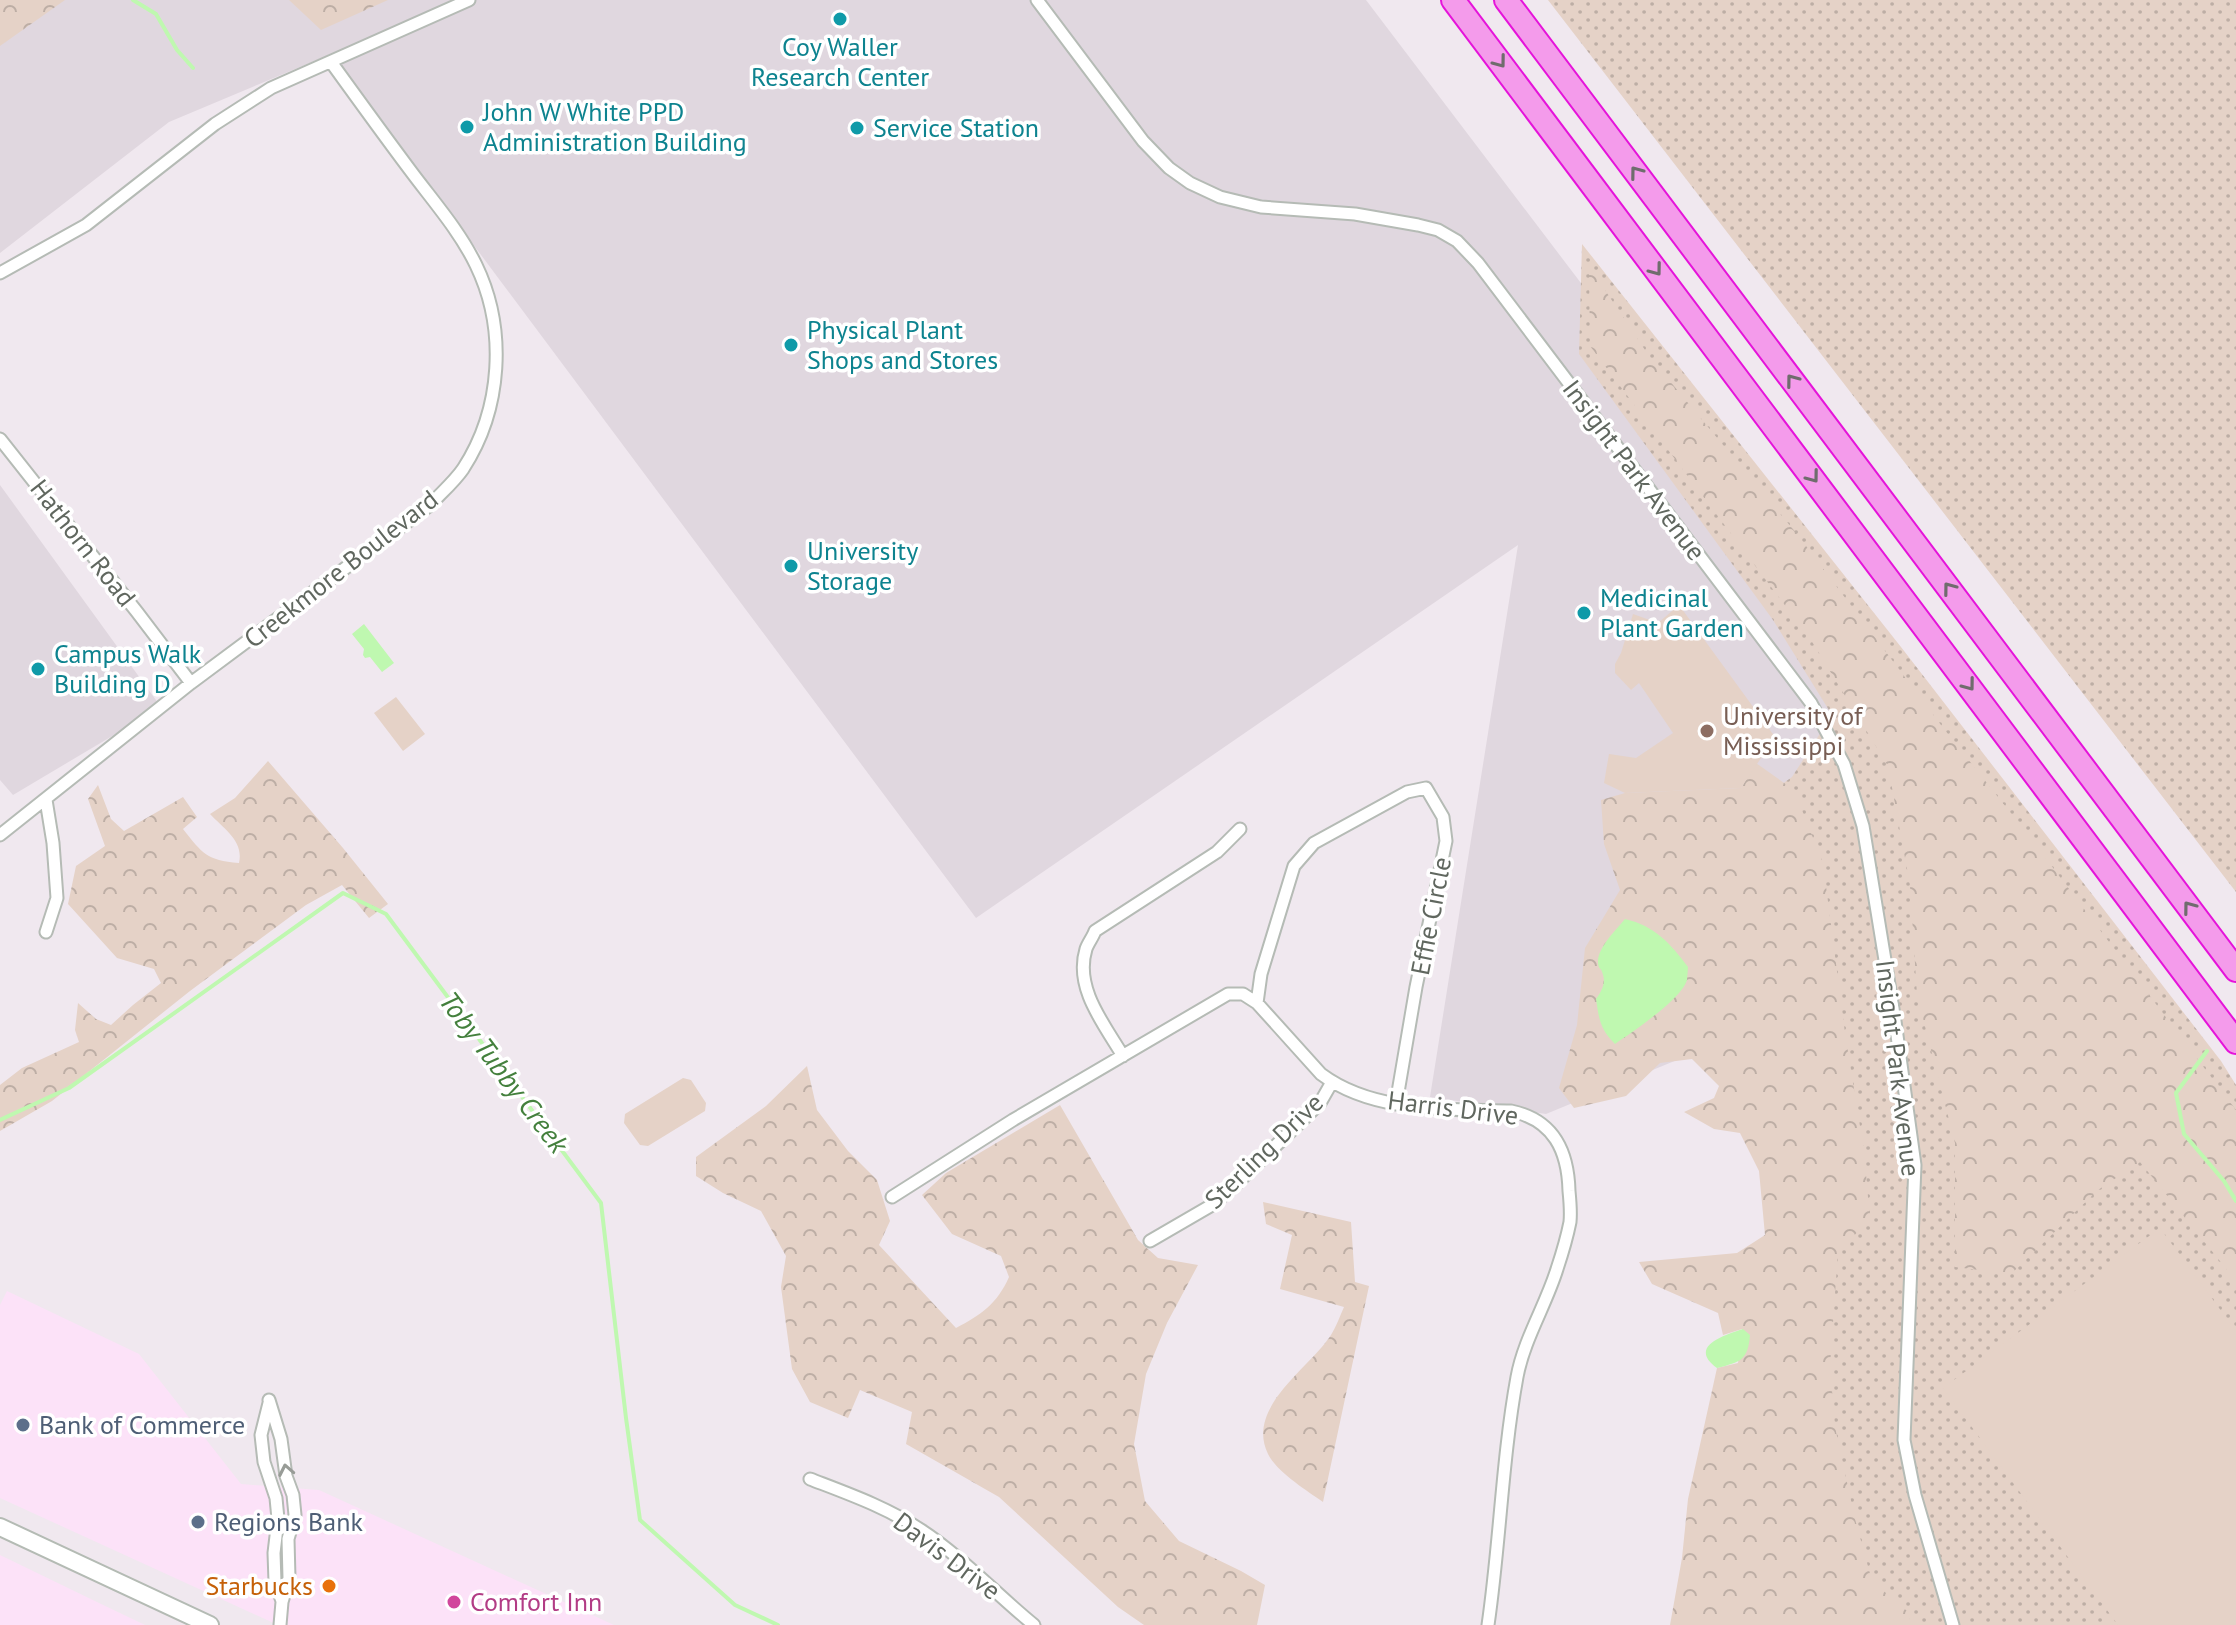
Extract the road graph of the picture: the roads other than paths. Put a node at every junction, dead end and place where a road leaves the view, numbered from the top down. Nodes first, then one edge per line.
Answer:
1 (469, 0) edge
2 (1037, 0) edge
3 (1453, 0) edge
4 (1506, 0) edge
5 (331, 62) junction
6 (0, 273) edge
7 (0, 439) edge
8 (191, 683) junction
9 (46, 800) junction
10 (1240, 829) dead end
11 (0, 835) edge
12 (46, 932) dead end
13 (2236, 970) edge
14 (1257, 1003) junction
15 (2236, 1042) edge
16 (1123, 1056) junction
17 (1332, 1082) junction
18 (1396, 1104) junction
19 (892, 1197) dead end
20 (1150, 1241) dead end
21 (810, 1479) dead end
22 (0, 1527) edge
23 (282, 1602) junction
24 (210, 1625) edge
25 (280, 1625) edge
26 (1034, 1625) edge
27 (1488, 1625) edge
28 (1953, 1625) edge

1 - 5 street
2 - 28 street, Insight Park Avenue
3 -> 15 highway
13 -> 4 highway
5 - 6 street
5 - 8 street, Creekmore Boulevard
7 - 8 street, Hathorn Road
8 - 9 street
9 - 11 street
9 - 12 street
10 - 16 street
14 - 16 street
14 - 17 street, Harris Drive
14 - 18 street, Effie Circle
16 - 19 street
17 - 18 street, Harris Drive
17 - 20 street, Sterling Drive
18 - 27 street, Harris Drive
21 - 26 street, Davis Drive
22 - 24 main road
23 -> 23 street
23 - 25 street

